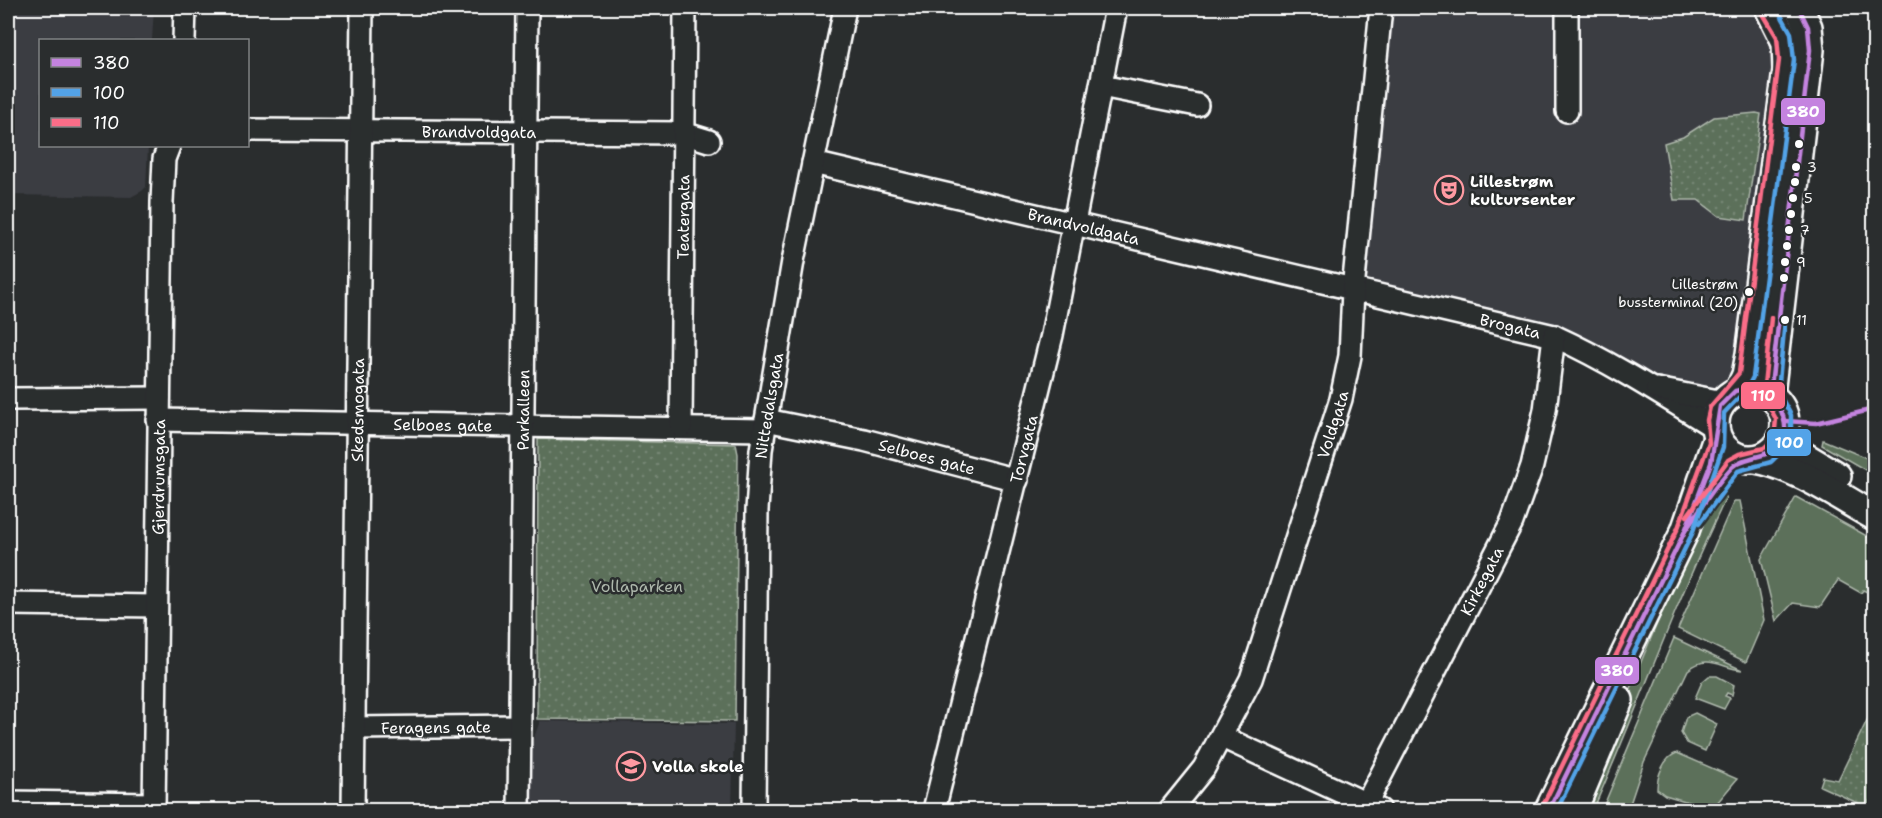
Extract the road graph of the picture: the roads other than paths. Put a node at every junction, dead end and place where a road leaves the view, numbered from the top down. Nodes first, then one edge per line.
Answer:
1 (185, 8) edge
2 (362, 8) edge
3 (527, 8) edge
4 (685, 8) edge
5 (845, 8) edge
6 (1116, 8) edge
7 (1381, 8) edge
8 (1567, 8) edge
9 (1769, 8) edge
10 (1799, 8) edge
11 (184, 39) edge
12 (1101, 86) junction
13 (1197, 105) dead end
14 (1567, 111) dead end
15 (249, 130) edge
16 (528, 131) junction
17 (360, 132) junction
18 (683, 133) junction
19 (709, 141) dead end
20 (169, 147) edge
21 (813, 163) junction
22 (1076, 217) junction
23 (1353, 290) junction
24 (1554, 336) junction
25 (1657, 389) junction
26 (1770, 395) junction
27 (1731, 396) junction
28 (159, 398) junction
29 (8, 399) edge
30 (158, 420) junction
31 (357, 424) junction
32 (765, 425) junction
33 (524, 426) junction
34 (681, 427) junction
35 (1784, 428) junction
36 (1716, 433) junction
37 (1749, 459) junction
38 (1017, 480) junction
39 (1875, 497) edge
40 (1875, 516) edge
41 (1684, 531) junction
42 (1658, 588) junction
43 (8, 604) edge
44 (156, 606) junction
45 (520, 726) junction
46 (354, 728) junction
47 (1222, 737) junction
48 (8, 802) edge
49 (154, 807) edge
50 (1370, 808) edge
51 (353, 810) edge
52 (519, 810) edge
53 (753, 810) edge
54 (934, 810) edge
55 (1170, 810) edge
56 (1549, 810) edge
57 (1573, 810) edge

1 - 11 street
2 - 17 street, Skedsmogata
3 - 16 street, Parkalleen
4 - 18 street, Teatergata
5 - 21 street, Nittedalsgata
6 - 12 street, Torvgata
7 - 23 street, Voldgata
8 - 14 street
9 - 27 main road
10 - 26 main road
12 - 13 street
12 - 22 street, Torvgata
15 - 17 street, Brandvoldgata
16 - 17 street, Brandvoldgata
16 - 18 street, Brandvoldgata
16 - 33 street, Parkalleen
17 - 31 street, Skedsmogata
18 - 19 street, Brandvoldgata
18 - 34 street, Teatergata
20 - 28 street, Gjerdrumsgata
21 - 22 street, Brandvoldgata
21 - 32 street, Nittedalsgata
22 - 23 street, Brandvoldgata
22 - 38 street, Torvgata
23 - 24 street, Brogata
23 - 47 street, Voldgata
24 - 25 street, Brogata
24 - 50 street, Kirkegata
25 - 27 street, Brogata
25 - 36 street, Brogata
26 - 27 main road
26 - 35 main road
27 - 36 main road
28 - 29 street
28 - 30 street, Gjerdrumsgata
30 - 31 street, Selboes gate
30 - 44 street, Gjerdrumsgata
31 - 33 street, Selboes gate
31 - 46 street, Skedsmogata
32 - 34 street, Selboes gate
32 - 38 street, Selboes gate
32 - 53 street, Nittedalsgata
33 - 34 street, Selboes gate
33 - 45 street, Parkalleen
35 - 37 main road
35 - 39 main road
36 - 37 main road
36 - 41 main road
37 - 40 main road
37 - 41 main road
38 - 54 street, Torvgata
41 - 42 main road
42 - 56 main road
42 - 57 main road
43 - 44 street
44 - 49 street, Gjerdrumsgata
45 - 46 street, Feragens gate
45 - 52 street, Parkalleen
46 - 51 street, Skedsmogata
47 - 50 street
47 - 55 street, Voldgata
48 - 49 street

